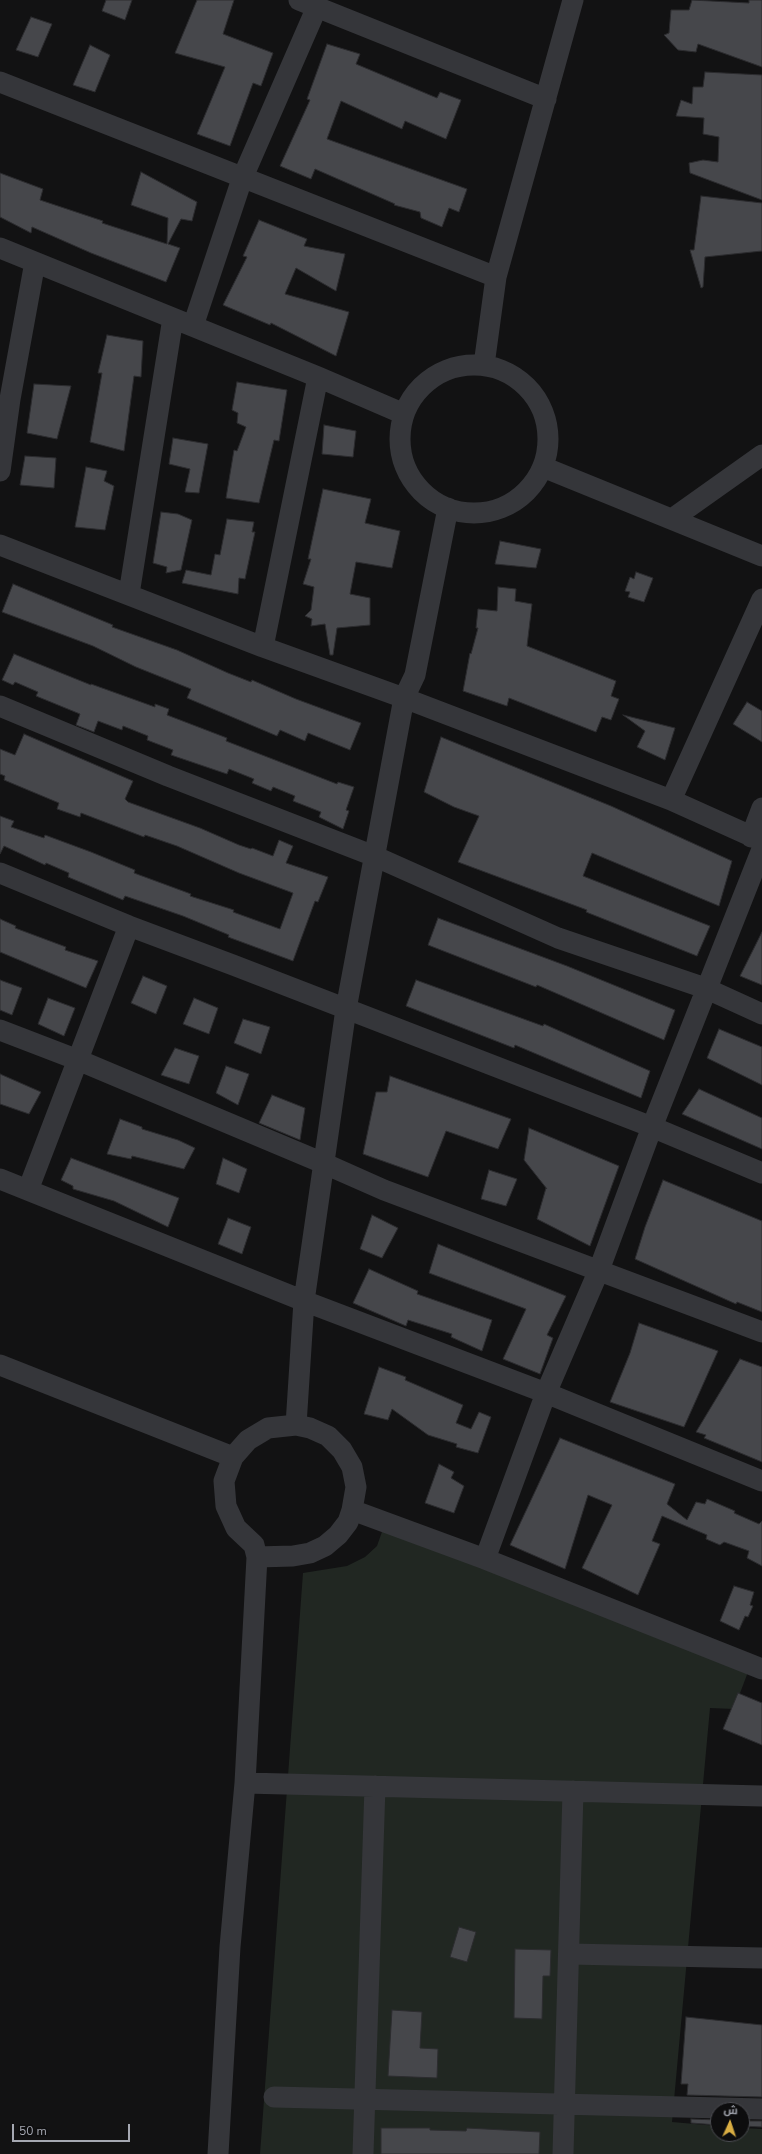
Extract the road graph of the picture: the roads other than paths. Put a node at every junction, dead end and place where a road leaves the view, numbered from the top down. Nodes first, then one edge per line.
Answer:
1 (573, 0) edge
2 (308, 4) edge
3 (0, 82) edge
4 (546, 100) junction
5 (242, 179) junction
6 (0, 248) edge
7 (35, 262) junction
8 (496, 277) junction
9 (173, 318) junction
10 (193, 326) junction
11 (484, 365) junction
12 (318, 377) junction
13 (404, 414) junction
14 (762, 455) edge
15 (543, 467) junction
16 (0, 471) edge
17 (448, 508) junction
18 (672, 518) junction
19 (0, 545) edge
20 (762, 556) edge
21 (129, 594) junction
22 (762, 599) edge
23 (263, 647) junction
24 (404, 698) junction
25 (0, 706) edge
26 (671, 800) junction
27 (762, 808) edge
28 (758, 842) edge
29 (374, 856) junction
30 (0, 873) edge
31 (129, 926) junction
32 (705, 988) junction
33 (346, 1009) junction
34 (762, 1014) edge
35 (0, 1030) edge
36 (78, 1060) junction
37 (652, 1127) junction
38 (323, 1162) junction
39 (762, 1173) edge
40 (0, 1179) edge
41 (28, 1190) junction
42 (600, 1270) junction
43 (304, 1302) junction
44 (762, 1332) edge
45 (0, 1366) edge
46 (546, 1393) junction
47 (296, 1425) junction
48 (232, 1457) junction
49 (762, 1481) edge
50 (352, 1510) junction
51 (257, 1557) junction
52 (485, 1559) junction
53 (762, 1669) edge
54 (244, 1783) junction
55 (375, 1786) junction
56 (573, 1791) junction
57 (762, 1796) edge
58 (569, 1954) junction
59 (762, 1958) edge
60 (274, 2097) dead end
61 (365, 2100) junction
62 (565, 2105) junction
63 (762, 2109) edge
64 (218, 2154) edge
65 (363, 2154) edge
66 (563, 2154) edge

1 - 4 street
2 - 4 street
2 - 5 street
3 - 5 street
4 - 8 street
5 - 8 street
5 - 10 street
6 - 7 street
7 - 9 street
7 - 16 street
8 - 11 street
9 - 10 street
9 - 21 street
10 - 12 street
11 - 13 street
11 - 15 street
12 - 13 street
12 - 23 street
13 - 17 street
14 - 18 street
15 - 17 street
15 - 18 street
17 - 24 street
18 - 20 street
19 - 21 street
21 - 23 street
22 - 26 street
23 - 24 street
24 - 26 street
24 - 29 street
25 - 29 street
26 - 28 street
27 - 28 street
28 - 32 street
29 - 32 street
29 - 33 street
30 - 31 street
31 - 33 street
31 - 36 street
32 - 34 street
32 - 37 street
33 - 37 street
33 - 38 street
35 - 36 street
36 - 38 street
36 - 41 street
37 - 39 street
37 - 42 street
38 - 42 street
38 - 43 street
40 - 41 street
41 - 43 street
42 - 44 street
42 - 46 street
43 - 46 street
43 - 47 street
45 - 48 street
46 - 49 street
46 - 52 street
47 - 48 street
47 - 50 street
48 - 51 street
50 - 51 street
50 - 52 street
51 - 54 street
52 - 53 street
54 - 55 street
54 - 64 street
55 - 56 street
55 - 61 street
56 - 57 street
56 - 58 street
58 - 59 street
58 - 62 street
60 - 61 street
61 - 62 street
61 - 65 street
62 - 63 street
62 - 66 street

